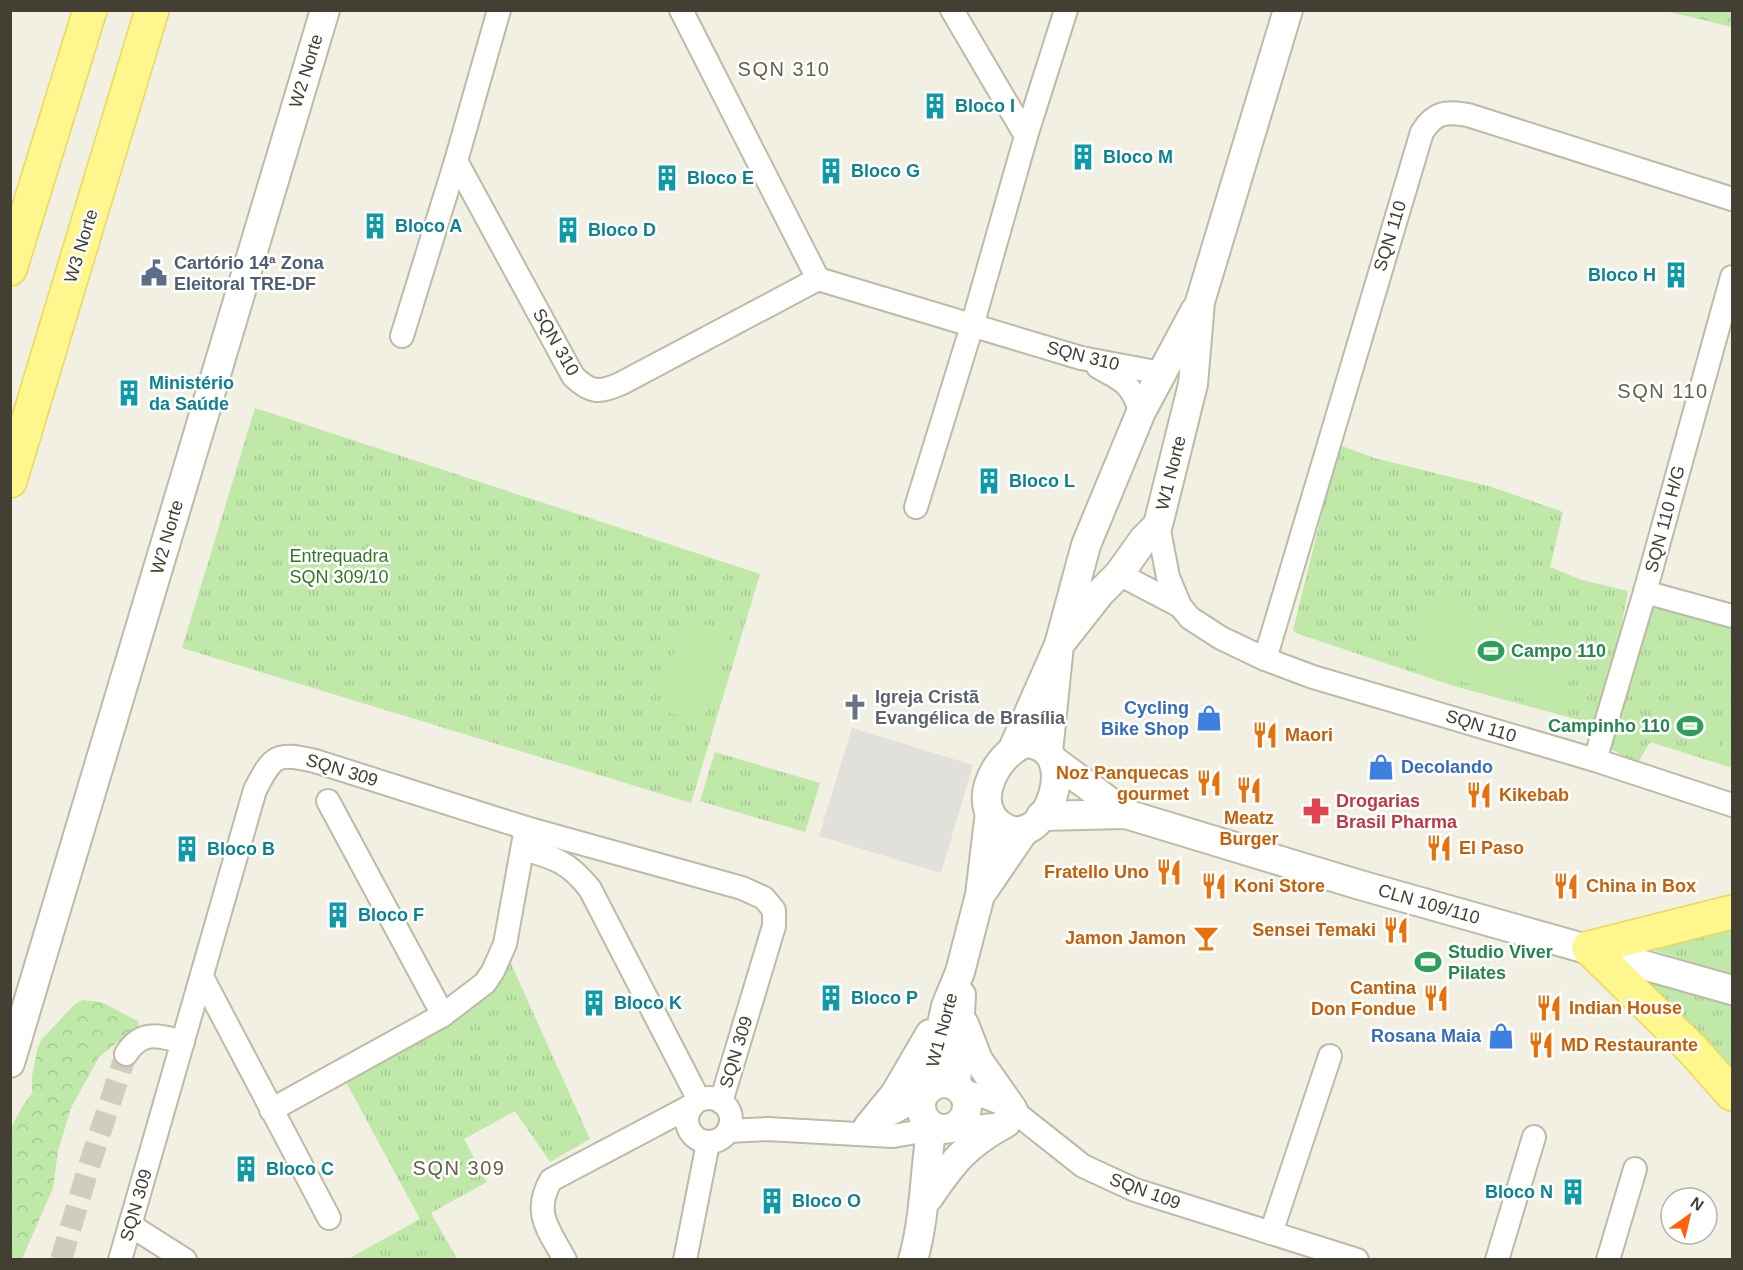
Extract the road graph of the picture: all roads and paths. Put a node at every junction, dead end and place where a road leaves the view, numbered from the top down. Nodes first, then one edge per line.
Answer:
1 (90, 10) edge
2 (152, 10) edge
3 (325, 10) edge
4 (499, 10) edge
5 (681, 10) edge
6 (952, 10) edge
7 (1065, 10) edge
8 (1288, 10) edge
9 (1026, 136) junction
10 (456, 161) junction
11 (1732, 199) edge
12 (10, 269) edge
13 (1732, 277) edge
14 (818, 279) junction
15 (1200, 302) junction
16 (972, 326) junction
17 (402, 336) dead end
18 (1724, 337) edge
19 (1081, 358) junction
20 (1161, 373) junction
21 (1193, 384) junction
22 (1141, 412) junction
23 (10, 481) edge
24 (916, 507) dead end
25 (1158, 525) junction
26 (1086, 545) junction
27 (1119, 574) junction
28 (1645, 592) junction
29 (1179, 606) junction
30 (1732, 616) edge
31 (1059, 645) junction
32 (1265, 659) junction
33 (1013, 749) junction
34 (1050, 756) junction
35 (1595, 760) junction
36 (328, 801) dead end
37 (1732, 805) edge
38 (990, 812) junction
39 (1126, 814) junction
40 (1033, 824) junction
41 (525, 839) junction
42 (980, 895) junction
43 (1732, 912) edge
44 (1589, 948) junction
45 (202, 977) junction
46 (1732, 990) edge
47 (953, 1010) junction
48 (443, 1015) junction
49 (183, 1042) junction
50 (126, 1054) tunnel mouth
51 (1330, 1056) dead end
52 (10, 1063) edge
53 (959, 1088) junction
54 (925, 1093) junction
55 (1732, 1094) edge
56 (705, 1108) junction
57 (271, 1110) junction
58 (1017, 1120) junction
59 (942, 1126) junction
60 (767, 1129) junction
61 (862, 1130) junction
62 (728, 1131) junction
63 (1534, 1137) dead end
64 (708, 1143) junction
65 (1635, 1169) dead end
66 (927, 1202) junction
67 (329, 1218) dead end
68 (130, 1225) junction
69 (1271, 1233) junction
70 (120, 1260) edge
71 (186, 1260) edge
72 (565, 1260) edge
73 (685, 1260) edge
74 (913, 1260) edge
75 (1357, 1260) edge
76 (1497, 1260) edge
77 (1608, 1260) edge

1 - 12 main road
2 - 23 main road, W3 Norte
3 - 52 street, W2 Norte
4 - 10 street
5 - 14 street
6 - 9 street
7 - 9 street
8 - 15 street, W1 Norte
9 - 16 street
10 - 14 street, SQN 310
10 - 17 street
11 - 32 street, SQN 110
13 - 18 street, SQN 110 H/G
14 - 16 street, SQN 310
15 - 20 street, W1 Norte
15 - 21 street, W1 Norte
16 - 19 street, SQN 310
16 - 24 street
18 - 28 street, SQN 110 H/G
19 - 20 street, SQN 310
19 - 22 street
20 - 21 street, SQN 310
20 - 22 street, W1 Norte
21 - 25 street, W1 Norte
22 - 26 street, W1 Norte
25 - 27 street, W1 Norte
25 - 29 street, SQN 110
26 - 27 street, SQN 110
26 - 31 street, W1 Norte
27 - 29 street, SQN 110
27 - 31 street, W1 Norte
28 - 30 street
28 - 35 street, SQN 110 H/G
29 - 32 street, SQN 110
31 - 33 street, W1 Norte
31 - 34 street, W1 Norte
32 - 35 street, SQN 110
33 - 34 street
33 - 38 street
34 - 39 street, CLN 109/110
34 - 40 street
35 - 37 street, SQN 110
36 - 48 street, SQN 309
38 - 40 street
38 - 42 street, W1 Norte
39 - 40 street, CLN 109/110
39 - 44 street, CLN 109/110
40 - 42 street, W1 Norte
41 - 45 street, SQN 309
41 - 48 street
41 - 56 street, SQN 309
41 - 56 street, SQN 309
42 - 47 street, W1 Norte
43 - 44 main road
44 - 46 street, CLN 109/110
44 - 55 main road
45 - 49 street, SQN 309
45 - 57 street
47 - 53 street, W1 Norte
47 - 54 street, W1 Norte
47 - 58 street
47 - 61 street
48 - 57 street
49 - 50 street
49 - 68 street, SQN 309
51 - 69 street
53 - 54 street
53 - 58 street, SQN 109
53 - 59 street
54 - 59 street
54 - 61 street
56 - 60 street, SQN 309
56 - 62 street
56 - 64 street
56 - 72 street
57 - 67 street
58 - 59 street
58 - 66 street
58 - 69 street, SQN 109
59 - 61 street, SQN 309
59 - 66 street
60 - 61 street, SQN 309
60 - 62 street, SQN 309
62 - 64 street
63 - 76 street
64 - 73 street
65 - 77 street
66 - 74 street
68 - 70 street, SQN 309
68 - 71 street
69 - 75 street, SQN 109

